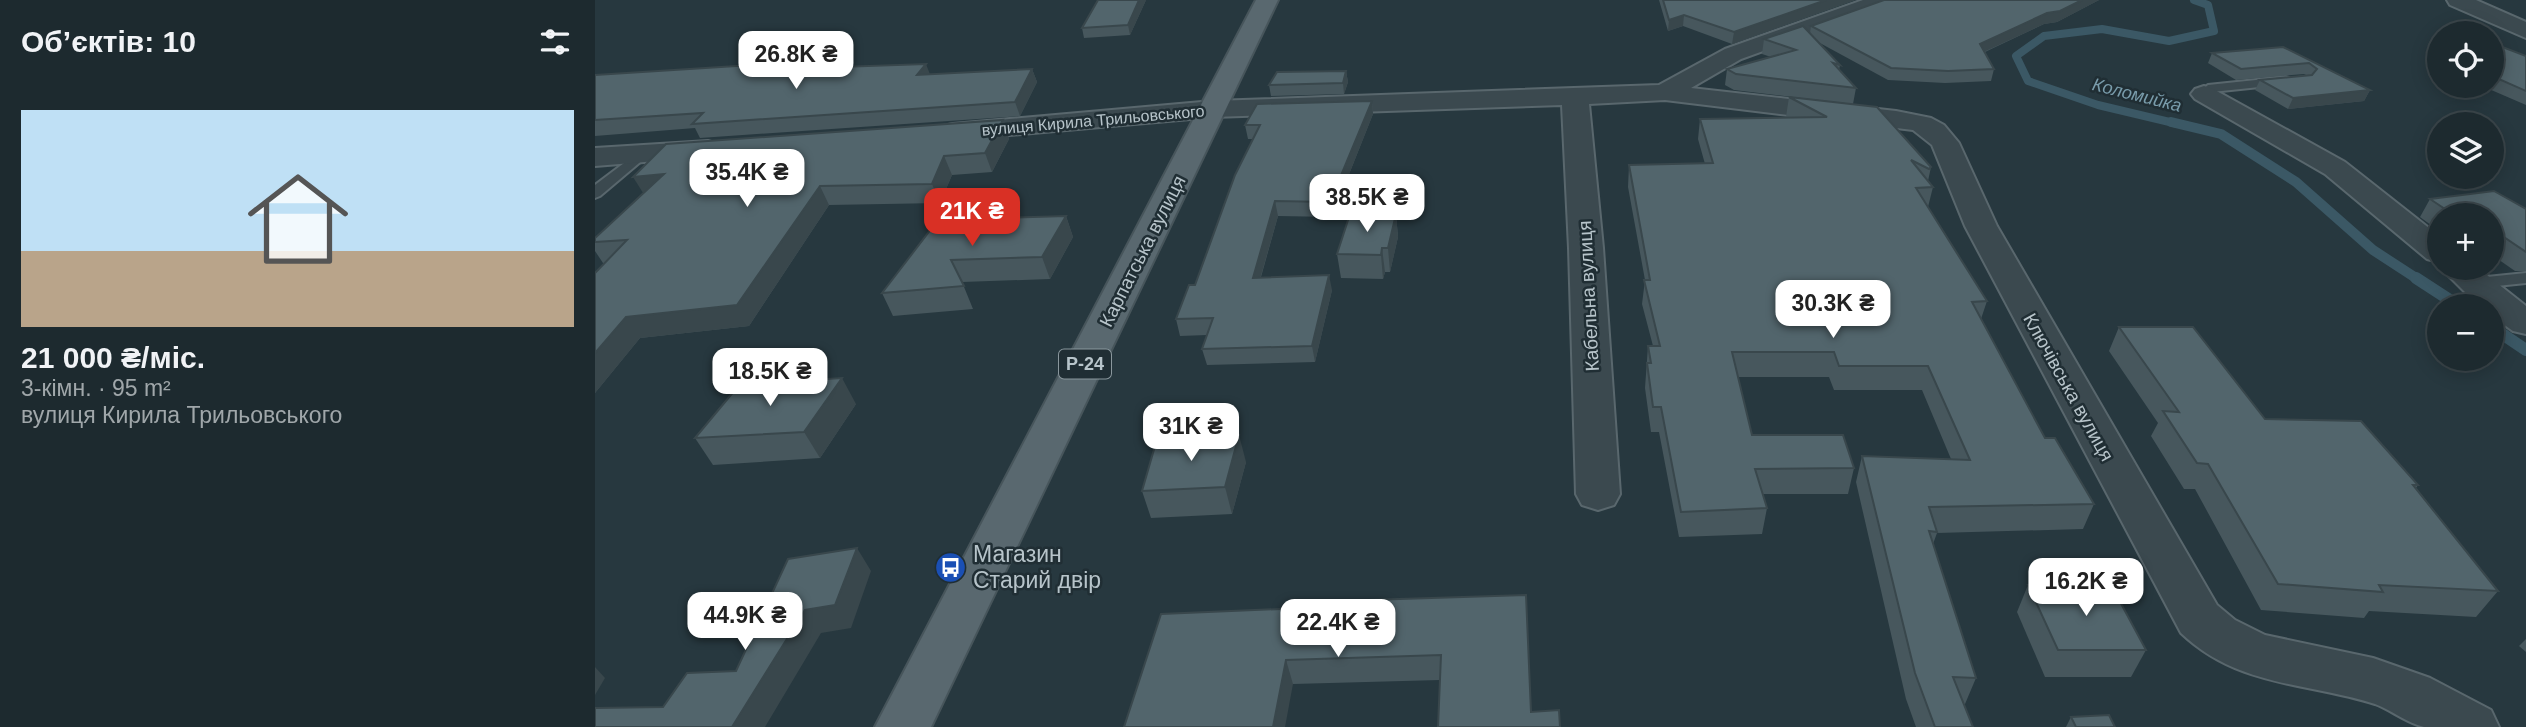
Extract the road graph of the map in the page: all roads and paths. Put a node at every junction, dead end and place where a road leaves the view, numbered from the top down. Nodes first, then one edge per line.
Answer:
1 (1267, 0) edge
2 (1883, 0) edge
3 (2458, 0) edge
4 (2526, 31) edge
5 (2303, 80) edge
6 (1665, 92) junction
7 (2204, 94) joint
8 (1575, 97) junction
9 (1213, 109) junction
10 (925, 134) edge
11 (735, 148) edge
12 (640, 155) junction
13 (595, 157) edge
14 (595, 193) edge
15 (2427, 242) edge
16 (2504, 277) edge
17 (2526, 278) edge
18 (2473, 280) edge
19 (2526, 323) edge
20 (1598, 494) dead end
21 (903, 727) edge
22 (2471, 727) edge

1 - 9 main road, Карпатська вулиця / Р-24
2 - 6 street
3 - 4 street
5 - 7 lane
6 - 8 street, Ключівська вулиця
6 - 22 street, Ключівська вулиця
7 - 15 street
8 - 9 street, вулиця Кирила Трильовського
8 - 20 street, Кабельна вулиця
9 - 10 street, вулиця Кирила Трильовського
9 - 21 main road, Карпатська вулиця / Р-24
11 - 12 street
12 - 13 street
12 - 14 lane
16 - 17 lane
18 - 19 street

